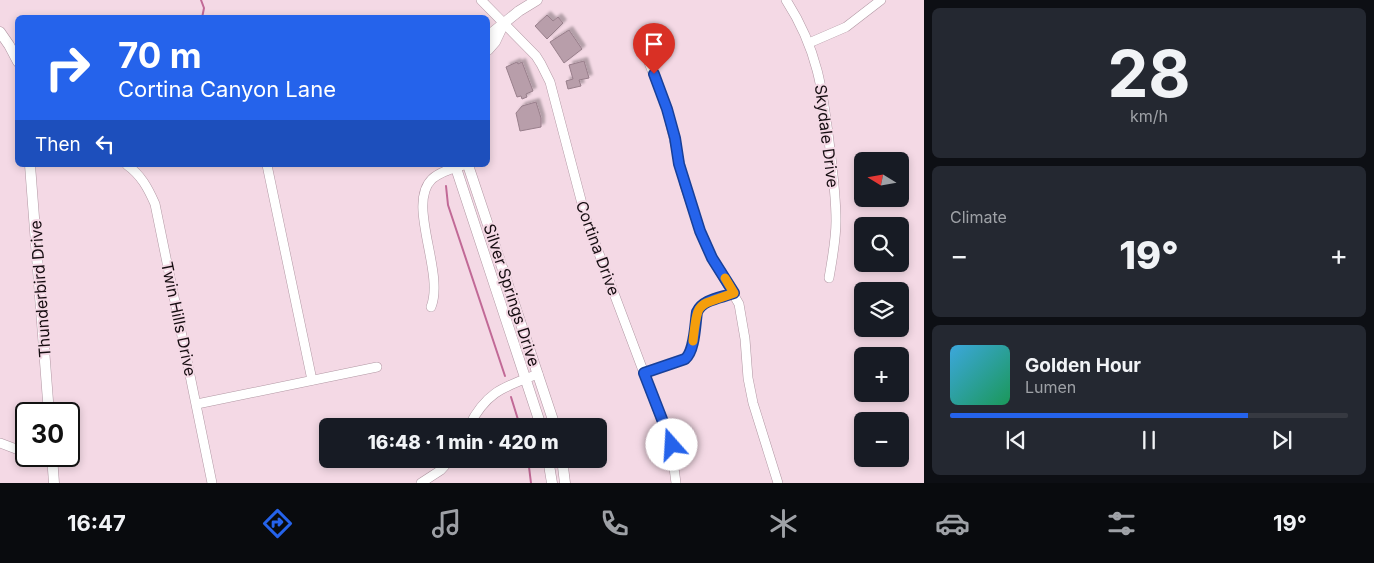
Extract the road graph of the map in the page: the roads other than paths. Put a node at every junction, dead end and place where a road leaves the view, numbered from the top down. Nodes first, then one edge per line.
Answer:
1 (481, 0) edge
2 (537, 0) edge
3 (786, 0) edge
4 (882, 0) edge
5 (503, 25) junction
6 (0, 32) edge
7 (490, 35) edge
8 (809, 43) junction
9 (644, 44) dead end
10 (490, 48) edge
11 (15, 56) edge
12 (30, 167) edge
13 (129, 167) edge
14 (267, 167) edge
15 (456, 167) edge
16 (458, 167) edge
17 (469, 167) edge
18 (829, 278) dead end
19 (734, 293) junction
20 (431, 307) dead end
21 (376, 367) dead end
22 (644, 373) junction
23 (538, 374) junction
24 (526, 379) junction
25 (312, 380) junction
26 (48, 402) edge
27 (197, 404) junction
28 (474, 418) edge
29 (538, 418) edge
30 (552, 418) edge
31 (0, 443) edge
32 (15, 448) edge
33 (53, 467) edge
34 (443, 468) edge
35 (550, 468) edge
36 (564, 468) edge
37 (54, 483) edge
38 (212, 483) edge
39 (421, 483) edge
40 (552, 483) edge
41 (566, 483) edge
42 (676, 483) edge
43 (778, 483) edge

1 - 5 street, Cortina Drive
2 - 5 street
3 - 8 street, Skydale Drive
4 - 8 street
5 - 7 street
5 - 10 street
5 - 22 street, Cortina Drive
6 - 11 street
8 - 18 street, Skydale Drive
9 - 19 street
12 - 26 street, Thunderbird Drive
13 - 27 street, Twin Hills Drive
14 - 25 street
15 - 20 street
16 - 24 street, Silver Springs Drive
17 - 23 street, Silver Springs Drive
19 - 22 street
19 - 43 street
21 - 25 street
22 - 42 street, Cortina Drive
23 - 24 street
23 - 30 street, Silver Springs Drive
24 - 28 street
24 - 29 street, Silver Springs Drive
25 - 27 street
27 - 38 street, Twin Hills Drive
31 - 32 street
33 - 37 street
34 - 39 street
35 - 40 street
36 - 41 street

